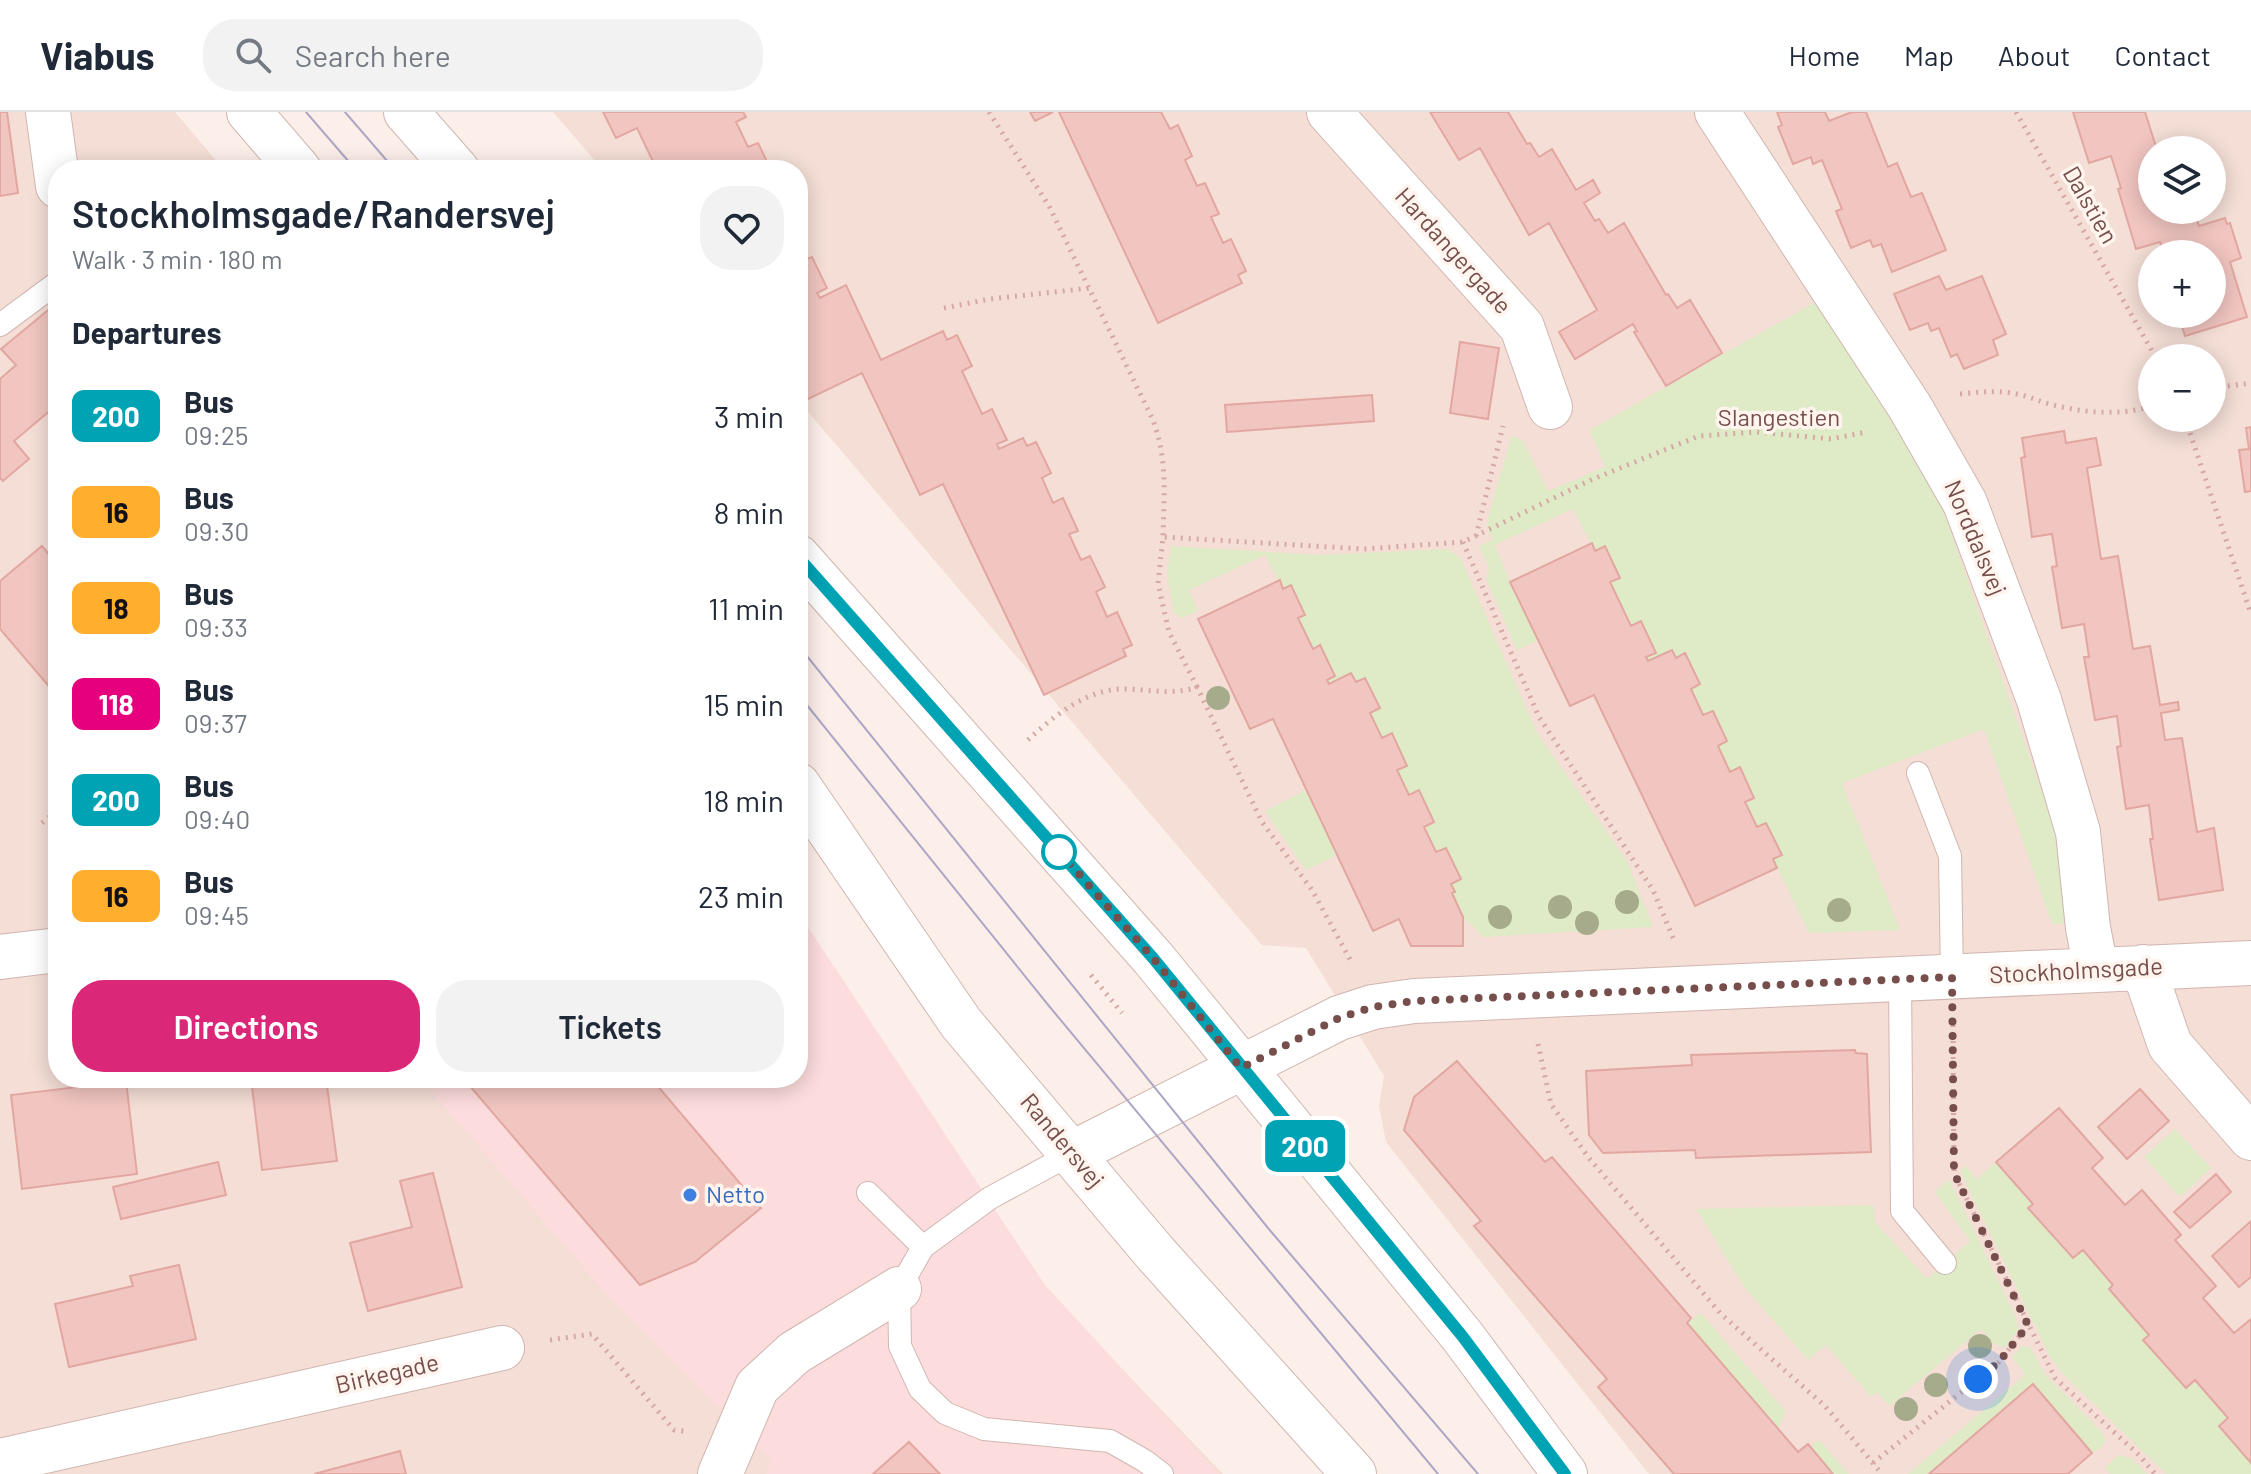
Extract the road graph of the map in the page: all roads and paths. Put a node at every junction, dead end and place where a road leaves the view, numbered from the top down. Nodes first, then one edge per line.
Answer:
1 (48, 112) edge
2 (249, 112) edge
3 (406, 112) edge
4 (989, 112) edge
5 (1329, 112) edge
6 (1717, 112) edge
7 (2016, 112) edge
8 (54, 160) edge
9 (290, 160) edge
10 (448, 160) edge
11 (1091, 288) junction
12 (48, 289) edge
13 (944, 308) dead end
14 (0, 325) edge
15 (2148, 344) edge
16 (1533, 360) junction
17 (2251, 383) edge
18 (2226, 386) edge
19 (1550, 407) dead end
20 (1910, 407) junction
21 (2138, 410) edge
22 (2190, 432) edge
23 (1476, 536) junction
24 (1163, 537) junction
25 (1463, 542) junction
26 (808, 568) edge
27 (2251, 614) edge
28 (1197, 687) junction
29 (1918, 773) dead end
30 (991, 777) junction
31 (808, 800) edge
32 (48, 818) edge
33 (42, 823) dead end
34 (48, 951) edge
35 (0, 957) edge
36 (2251, 963) edge
37 (2143, 967) junction
38 (2096, 969) junction
39 (1091, 975) dead end
40 (1952, 977) junction
41 (1900, 980) junction
42 (1694, 989) junction
43 (1527, 996) junction
44 (1373, 1007) junction
45 (1122, 1013) dead end
46 (1241, 1068) junction
47 (2251, 1138) edge
48 (1073, 1153) junction
49 (868, 1193) dead end
50 (923, 1247) junction
51 (1945, 1263) dead end
52 (899, 1289) junction
53 (2028, 1325) junction
54 (502, 1348) joint
55 (727, 1455) edge
56 (0, 1461) edge
57 (1873, 1463) junction
58 (1162, 1474) edge
59 (1354, 1474) edge
60 (1565, 1474) edge
61 (1882, 1474) edge
62 (2155, 1474) edge

1 - 8 street
2 - 9 street
3 - 10 street
4 - 11 path
5 - 16 street, Hardangergade
6 - 20 street, Norddalsvej
7 - 15 path, Dalstien
11 - 13 path
11 - 24 path
12 - 14 lane
16 - 19 street, Hardangergade
16 - 23 path
17 - 18 path
20 - 21 path, Slangestien
20 - 23 path, Slangestien
20 - 38 street, Norddalsvej
22 - 27 path
23 - 25 path, Slangestien
24 - 25 path
24 - 28 path
25 - 42 path
26 - 30 street
28 - 30 path
28 - 44 path
29 - 40 lane
30 - 46 street
31 - 48 street, Randersvej
32 - 33 path
34 - 35 street
36 - 37 street, Stockholmsgade
37 - 38 street, Stockholmsgade
37 - 47 street
38 - 40 street, Stockholmsgade
39 - 45 path
40 - 41 street, Stockholmsgade
40 - 53 path
41 - 42 street, Stockholmsgade
41 - 51 lane
42 - 43 street, Stockholmsgade
43 - 44 street, Stockholmsgade
43 - 57 path
44 - 46 street, Stockholmsgade
46 - 48 street, Stockholmsgade
46 - 60 street
48 - 50 lane
48 - 59 street, Randersvej
49 - 50 lane
50 - 52 lane
52 - 55 street
52 - 58 lane
53 - 57 path
53 - 62 path
54 - 55 path
54 - 56 street, Birkegade
57 - 61 path

